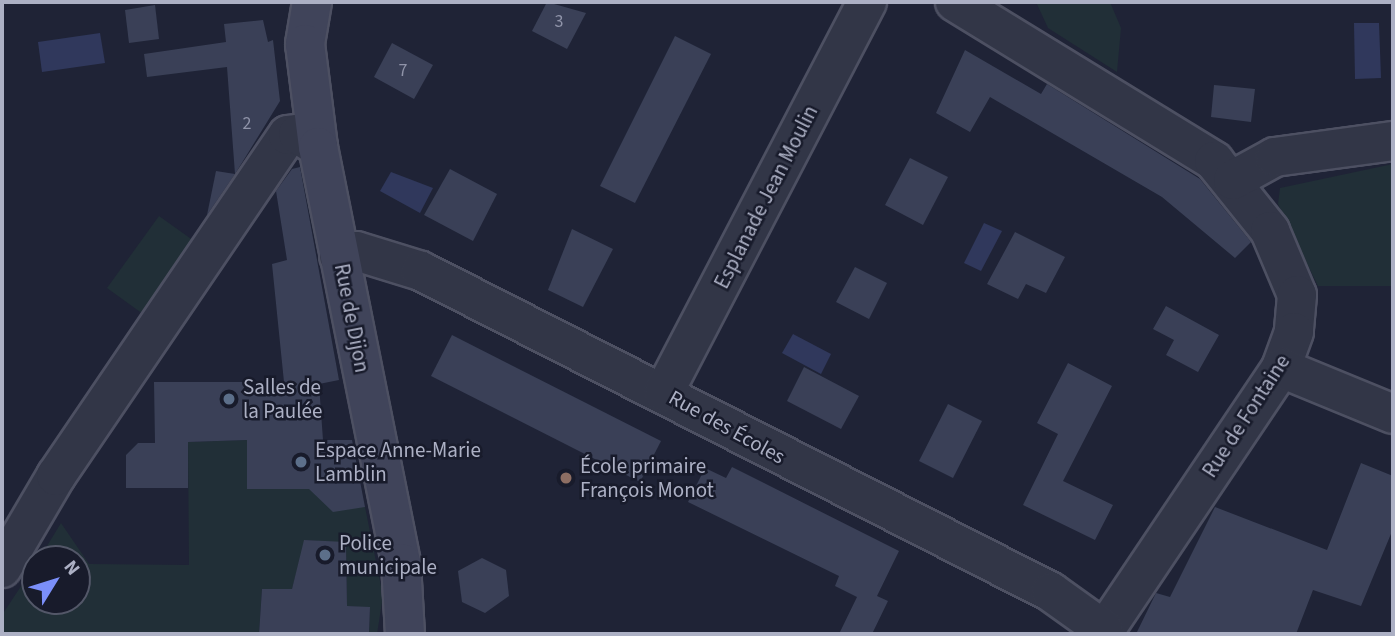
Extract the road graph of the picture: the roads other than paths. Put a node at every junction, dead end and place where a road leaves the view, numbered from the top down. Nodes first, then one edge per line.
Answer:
1 (312, 2) edge
2 (867, 2) edge
3 (955, 2) edge
4 (1393, 142) edge
5 (318, 147) junction
6 (1233, 180) junction
7 (339, 256) junction
8 (1281, 368) junction
9 (664, 393) junction
10 (1393, 414) edge
11 (2, 568) edge
12 (1103, 632) edge
13 (405, 634) edge

1 - 5 street, Rue de Dijon
2 - 9 street, Esplanade Jean Moulin
3 - 6 street, Rue de Fontaine
4 - 6 street
5 - 7 street, Rue de Dijon
5 - 11 street
6 - 8 street, Rue de Fontaine
7 - 9 street, Rue des Écoles
7 - 13 street, Rue de Dijon
8 - 10 street
8 - 12 street, Rue de Fontaine
9 - 12 street, Rue des Écoles

